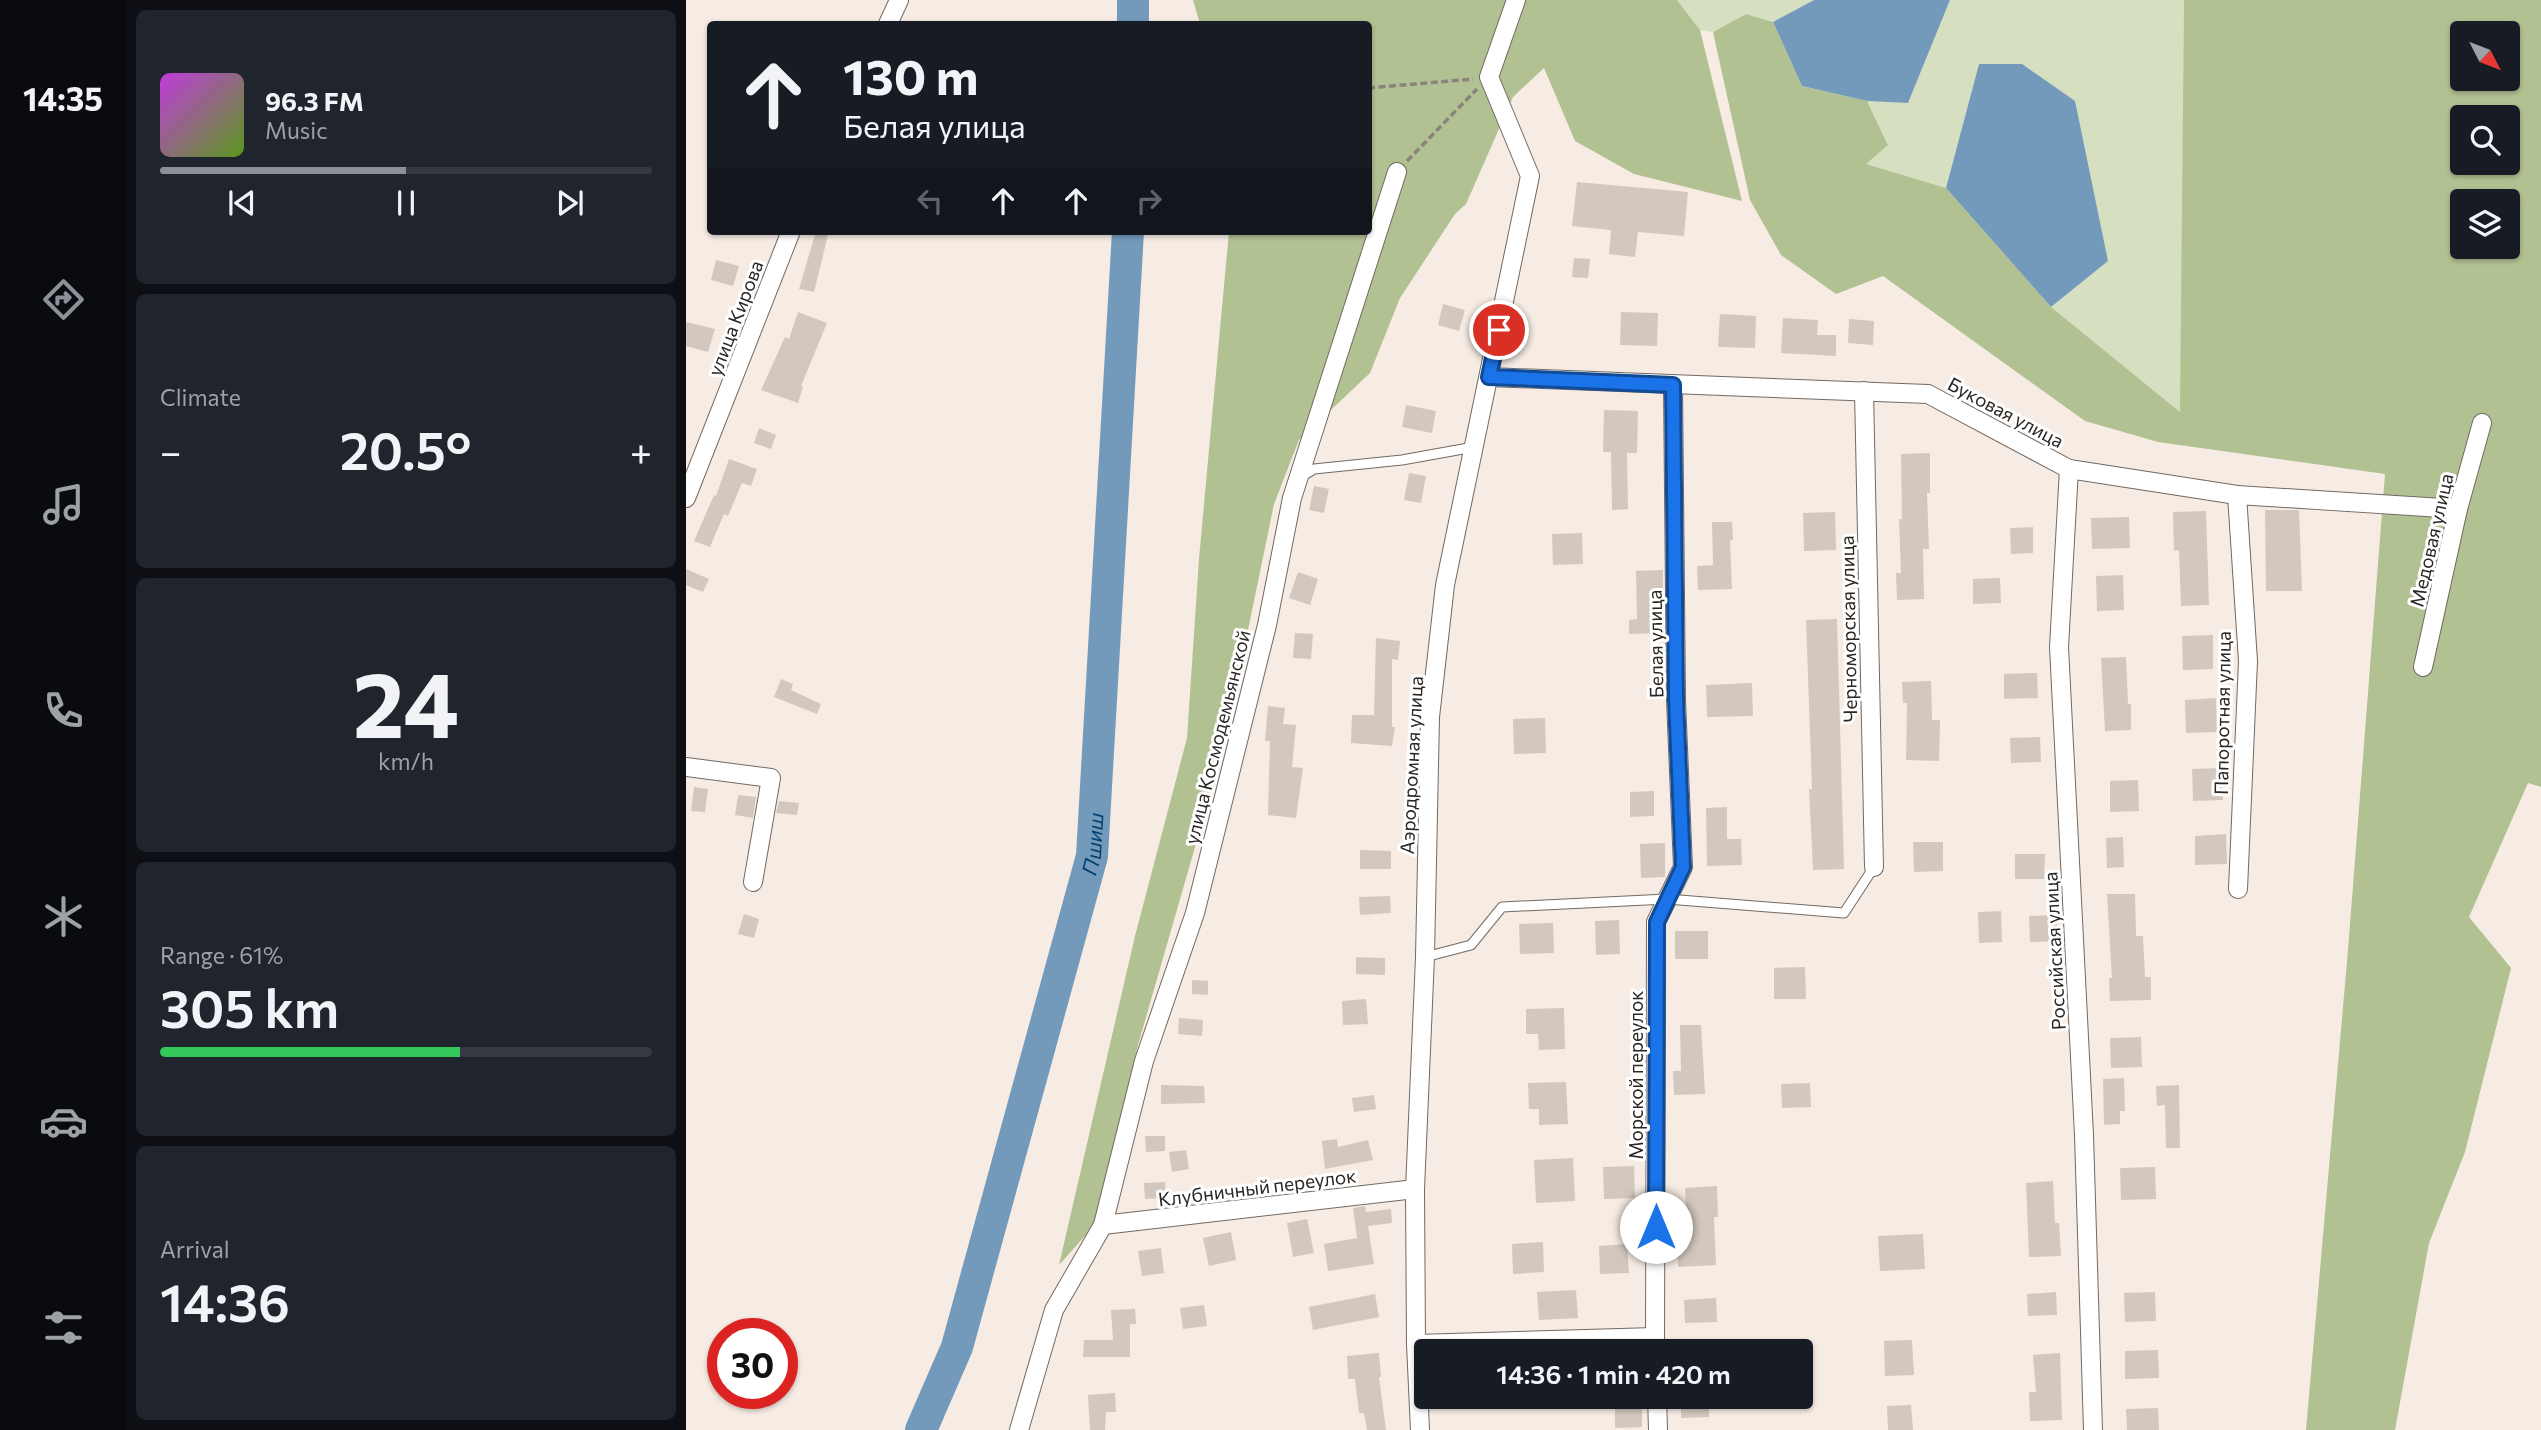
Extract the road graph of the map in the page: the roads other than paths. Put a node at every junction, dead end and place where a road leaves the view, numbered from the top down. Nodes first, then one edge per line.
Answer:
1 (899, 0) edge
2 (1516, 0) edge
3 (889, 21) edge
4 (1397, 172) road end
5 (789, 235) edge
6 (1489, 377) junction
7 (1673, 385) junction
8 (1864, 391) junction
9 (2482, 423) dead end
10 (1474, 447) junction
11 (2069, 469) junction
12 (1298, 479) junction
13 (2237, 495) junction
14 (686, 498) edge
15 (2458, 509) junction
16 (2423, 667) dead end
17 (686, 767) edge
18 (1874, 867) joint
19 (753, 882) dead end
20 (2238, 889) dead end
21 (1667, 899) junction
22 (1425, 957) junction
23 (1415, 1189) junction
24 (1103, 1226) junction
25 (1416, 1339) edge
26 (1655, 1339) edge
27 (1419, 1409) edge
28 (1657, 1409) edge
29 (1019, 1430) edge
30 (1420, 1430) edge
31 (1658, 1430) edge
32 (2093, 1430) edge

1 - 3 street
2 - 6 street, Аэродромная улица
4 - 12 street, улица Космодемьянской
5 - 14 street, улица Кирова
6 - 7 street, Буковая улица
6 - 10 street, Аэродромная улица
7 - 8 street, Буковая улица
7 - 21 street, Белая улица
8 - 11 street, Буковая улица
8 - 18 street, Черноморская улица
9 - 15 street, Медовая улица
10 - 12 lane
10 - 22 street, Аэродромная улица
11 - 13 street, Буковая улица
11 - 32 street, Российская улица
12 - 24 street, улица Космодемьянской
13 - 15 street, Буковая улица
13 - 20 street, Папоротная улица
15 - 16 street, Медовая улица
17 - 19 street
18 - 21 lane
21 - 22 lane
21 - 26 street, Морской переулок
22 - 23 street, Аэродромная улица
23 - 24 street, Клубничный переулок
23 - 25 street, Аэродромная улица
24 - 29 street, улица Космодемьянской
27 - 30 street, Аэродромная улица
28 - 31 street

